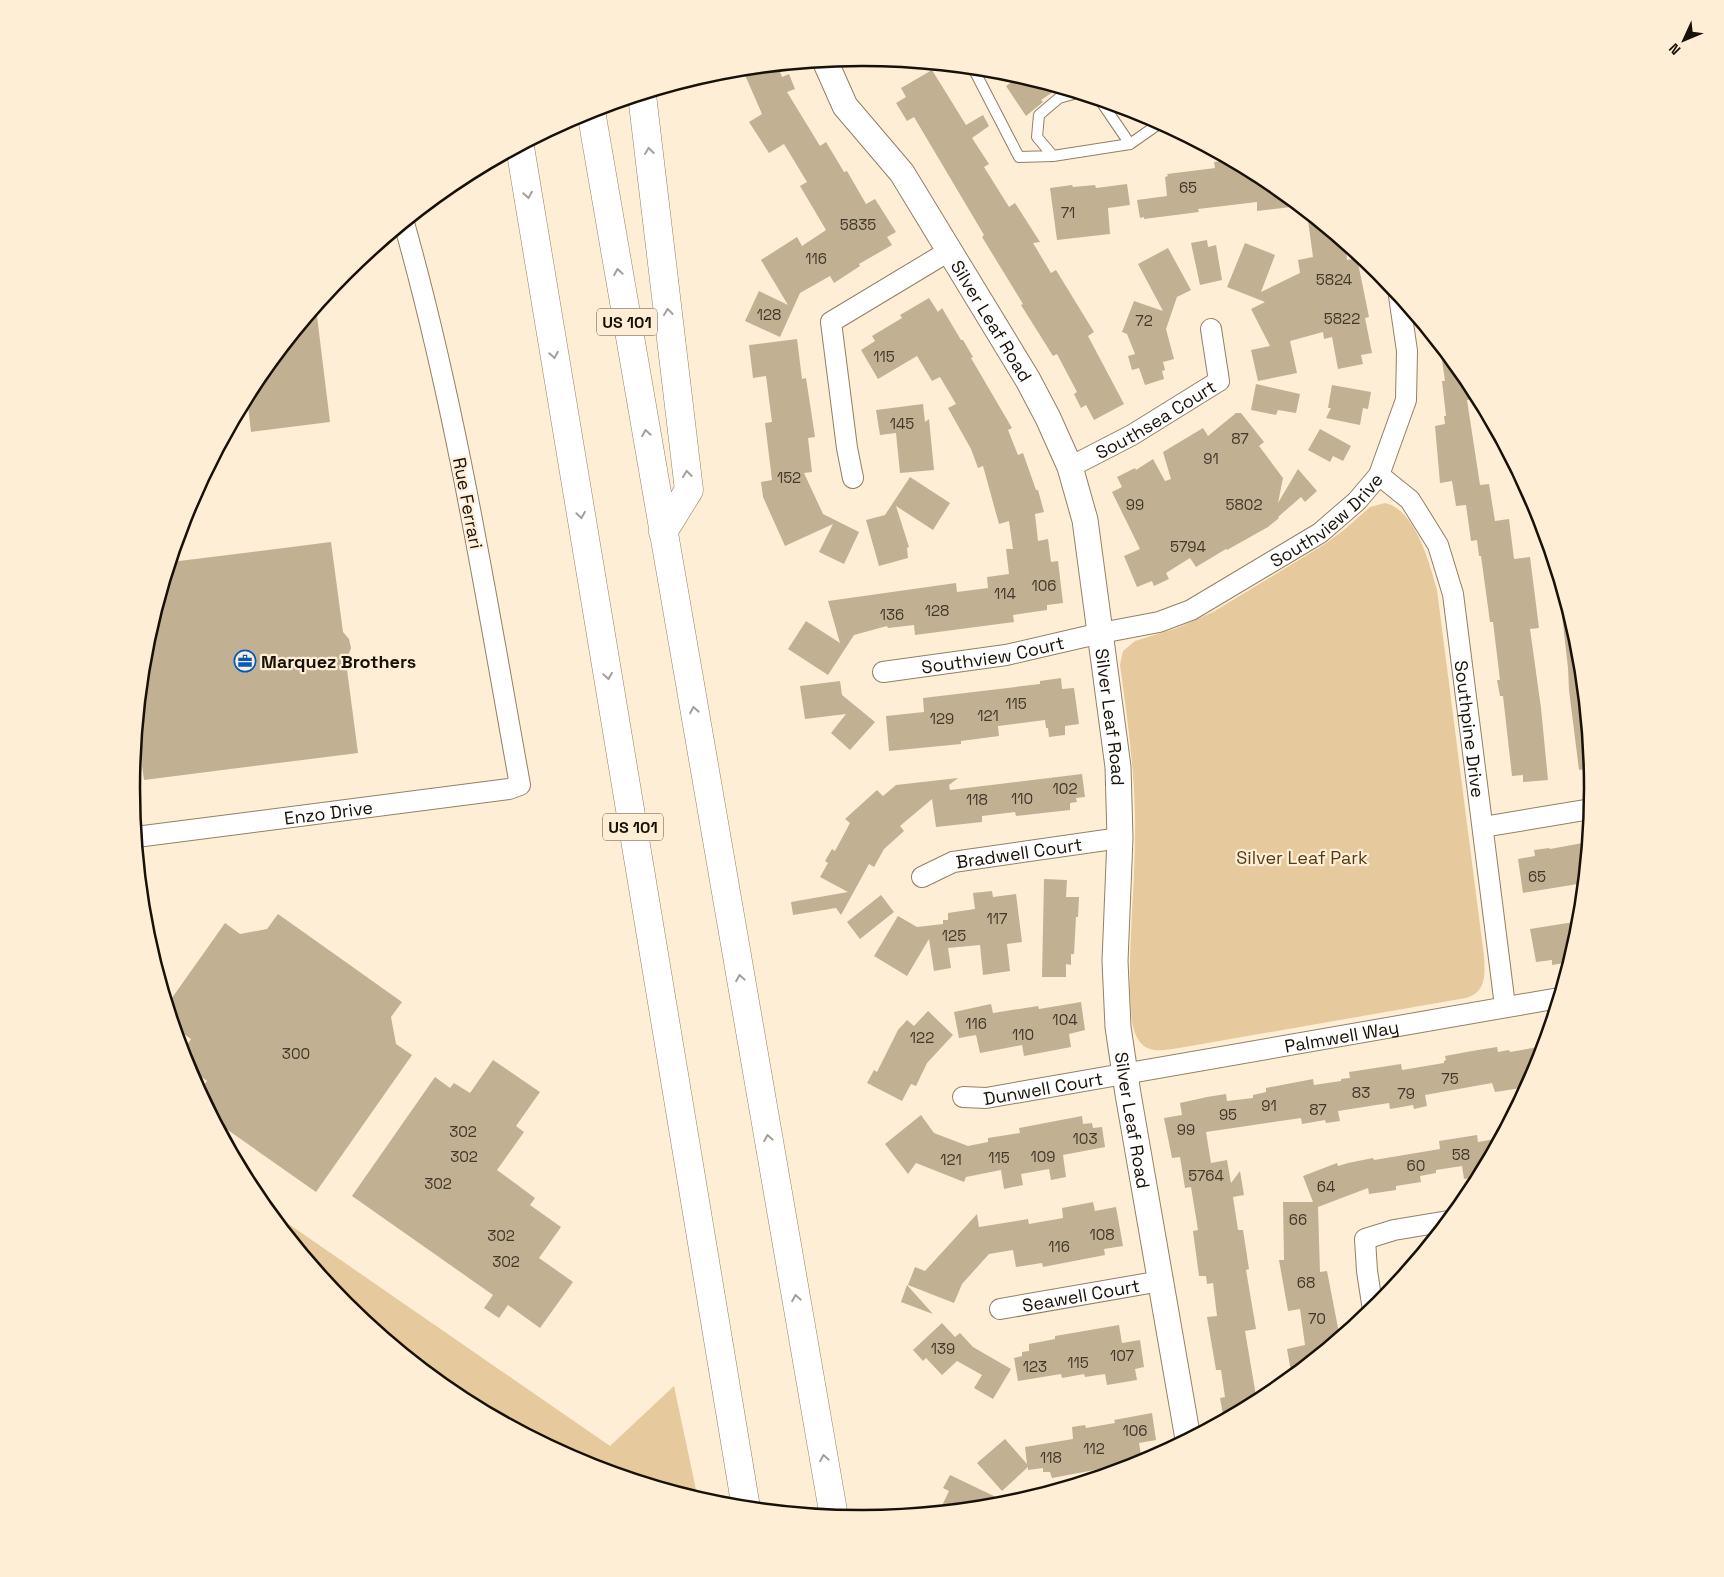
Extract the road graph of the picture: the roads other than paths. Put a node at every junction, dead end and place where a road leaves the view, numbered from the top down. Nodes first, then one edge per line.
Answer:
1 (828, 67) edge
2 (977, 76) edge
3 (1065, 96) edge
4 (643, 101) edge
5 (1107, 110) edge
6 (591, 119) edge
7 (1153, 128) edge
8 (1130, 144) junction
9 (521, 152) edge
10 (1053, 156) junction
11 (406, 229) edge
12 (950, 251) junction
13 (1403, 310) edge
14 (1211, 329) dead end
15 (1070, 467) junction
16 (1379, 475) junction
17 (853, 478) dead end
18 (663, 532) junction
19 (1101, 633) junction
20 (883, 672) dead end
21 (520, 785) joint
22 (1584, 810) edge
23 (1483, 827) junction
24 (141, 836) edge
25 (1120, 838) junction
26 (922, 877) dead end
27 (1553, 999) edge
28 (1505, 1006) junction
29 (1124, 1073) junction
30 (962, 1097) dead end
31 (1439, 1222) edge
32 (1161, 1281) junction
33 (1372, 1300) edge
34 (1000, 1309) dead end
35 (1187, 1433) edge
36 (745, 1501) edge
37 (833, 1510) edge

1 - 12 street, Silver Leaf Road
2 - 10 lane
3 - 10 lane
18 -> 4 highway
5 - 8 lane
18 -> 6 highway, US 101
7 - 8 lane
8 - 10 lane
9 -> 36 highway, US 101
11 - 21 street, Rue Ferrari
12 - 15 street, Silver Leaf Road
12 - 17 street
13 - 16 street, Southview Drive
14 - 15 street, Southsea Court
15 - 19 street, Silver Leaf Road
16 - 19 street, Southview Drive
16 - 23 street, Southpine Drive
37 -> 18 highway, US 101
19 - 20 street, Southview Court
19 - 25 street, Silver Leaf Road
21 - 24 street, Enzo Drive
22 - 23 street
23 - 28 street, Southpine Drive
25 - 26 street, Bradwell Court
25 - 29 street, Silver Leaf Road
27 - 28 street, Palmwell Way
28 - 29 street, Palmwell Way
29 - 30 street, Dunwell Court
29 - 32 street, Silver Leaf Road
31 - 33 street
32 - 34 street, Seawell Court
32 - 35 street, Silver Leaf Road

